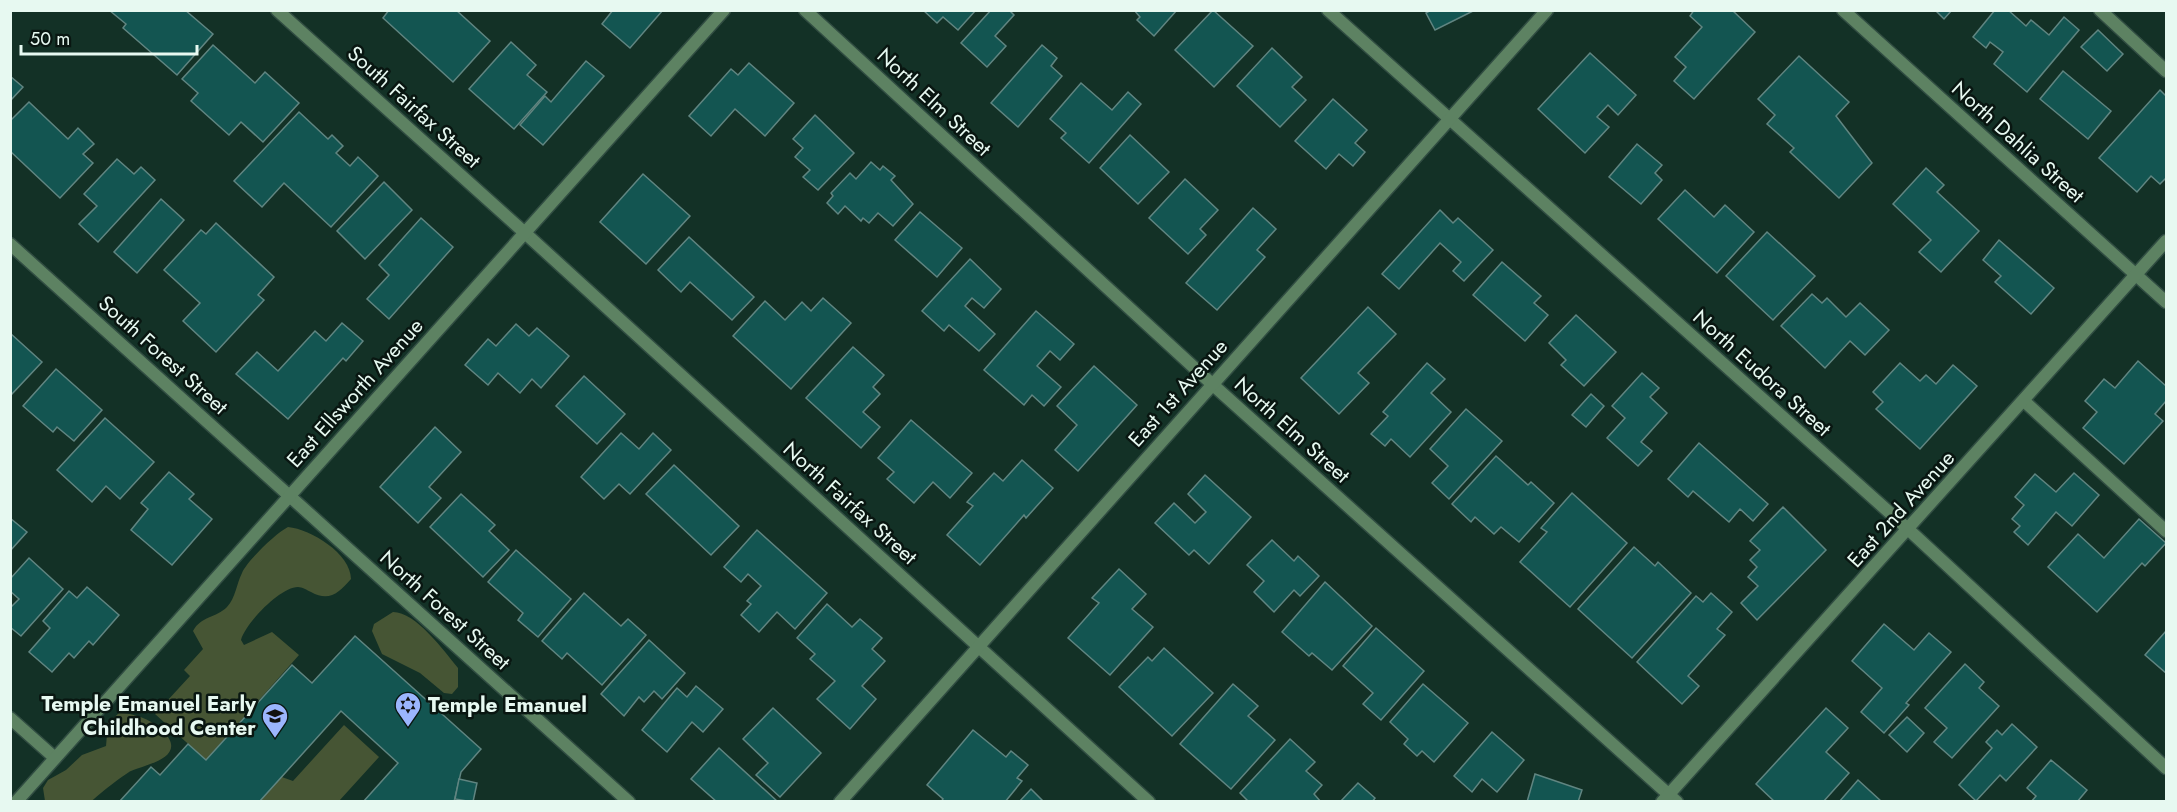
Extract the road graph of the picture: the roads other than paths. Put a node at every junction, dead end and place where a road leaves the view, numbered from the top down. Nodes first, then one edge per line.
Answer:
1 (277, 10) edge
2 (724, 10) edge
3 (805, 10) edge
4 (1328, 10) edge
5 (1547, 10) edge
6 (1843, 10) edge
7 (2100, 10) edge
8 (2166, 71) edge
9 (1449, 120) junction
10 (525, 233) junction
11 (2166, 241) edge
12 (10, 244) edge
13 (2136, 275) junction
14 (2166, 302) edge
15 (1212, 384) junction
16 (2024, 401) junction
17 (289, 495) junction
18 (1909, 530) junction
19 (2166, 531) edge
20 (978, 647) junction
21 (10, 718) edge
22 (55, 758) junction
23 (2166, 768) edge
24 (1669, 799) edge
25 (16, 801) edge
26 (629, 801) edge
27 (840, 801) edge
28 (1149, 801) edge

1 - 10 street, South Fairfax Street
2 - 10 street, East Ellsworth Avenue
3 - 15 street, North Elm Street
4 - 9 street, North Eudora Street
5 - 9 street, East 1st Avenue
6 - 13 street, North Dahlia Street
7 - 8 street
9 - 15 street, East 1st Avenue
9 - 18 street, North Eudora Street
10 - 17 street, East Ellsworth Avenue
10 - 20 street, North Fairfax Street
11 - 13 street, East 2nd Avenue
12 - 17 street, South Forest Street
13 - 14 street, North Dahlia Street
13 - 16 street, East 2nd Avenue
15 - 20 street, East 1st Avenue
15 - 24 street, North Elm Street
16 - 18 street, East 2nd Avenue
16 - 19 street
17 - 22 street, East Ellsworth Avenue
17 - 26 street, North Forest Street
18 - 23 street, North Eudora Street
18 - 24 street, East 2nd Avenue
20 - 27 street, East 1st Avenue
20 - 28 street, North Fairfax Street
21 - 22 street
22 - 25 street, East Ellsworth Avenue

